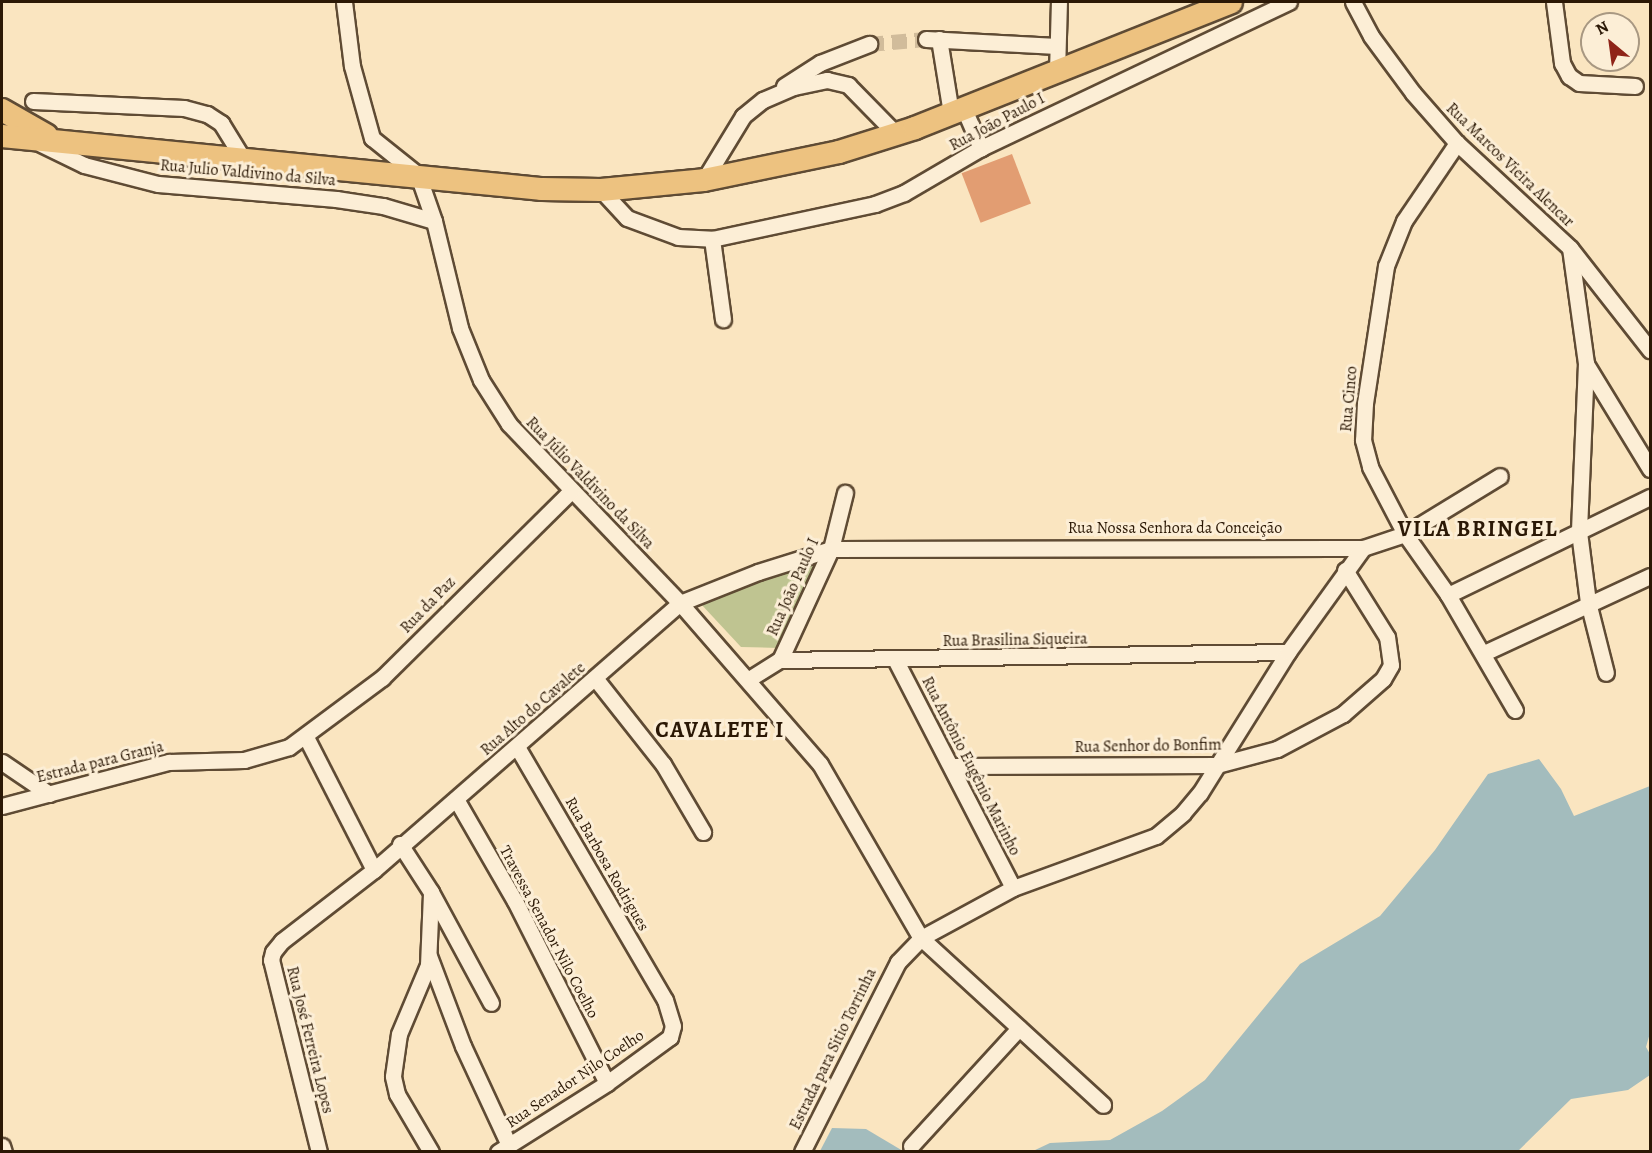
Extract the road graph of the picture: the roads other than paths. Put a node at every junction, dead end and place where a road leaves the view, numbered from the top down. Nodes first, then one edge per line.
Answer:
1 (344, 2) edge
2 (1059, 2) edge
3 (1231, 2) edge
4 (1288, 2) edge
5 (1353, 2) edge
6 (1554, 2) edge
7 (869, 44) tunnel mouth
8 (1058, 46) junction
9 (1057, 72) junction
10 (1635, 86) dead end
11 (763, 100) junction
12 (33, 101) dead end
13 (2, 110) edge
14 (957, 111) junction
15 (896, 134) junction
16 (2, 136) edge
17 (27, 138) junction
18 (52, 139) junction
19 (1457, 143) junction
20 (981, 148) junction
21 (245, 162) junction
22 (417, 175) junction
23 (704, 180) junction
24 (601, 190) junction
25 (434, 221) junction
26 (712, 239) junction
27 (1570, 248) junction
28 (723, 320) dead end
29 (1650, 350) edge
30 (1586, 363) junction
31 (1650, 469) edge
32 (1500, 476) dead end
33 (571, 491) junction
34 (845, 493) dead end
35 (1650, 497) edge
36 (1579, 532) junction
37 (1405, 534) junction
38 (1363, 548) junction
39 (831, 549) junction
40 (1346, 570) junction
41 (1650, 576) edge
42 (1448, 595) junction
43 (1588, 602) junction
44 (680, 603) junction
45 (1288, 652) junction
46 (1484, 653) junction
47 (780, 660) junction
48 (897, 661) junction
49 (1606, 674) dead end
50 (595, 678) junction
51 (749, 679) junction
52 (1515, 710) dead end
53 (306, 737) junction
54 (517, 747) junction
55 (2, 762) edge
56 (1217, 765) junction
57 (953, 766) junction
58 (49, 794) junction
59 (456, 799) junction
60 (2, 806) edge
61 (703, 832) dead end
62 (400, 844) junction
63 (374, 870) junction
64 (1013, 888) junction
65 (431, 892) junction
66 (921, 938) junction
67 (282, 940) joint
68 (429, 956) junction
69 (665, 999) joint
70 (491, 1003) dead end
71 (1019, 1028) junction
72 (607, 1083) junction
73 (1103, 1106) dead end
74 (2, 1146) edge
75 (911, 1146) dead end
76 (503, 1148) edge
77 (4, 1152) edge
78 (319, 1152) edge
79 (431, 1152) edge
80 (802, 1152) edge

1 - 22 street
2 - 8 street
3 - 9 highway
4 - 20 street, Rua João Paulo I
5 - 19 street, Rua Marcos Vieira Alencar
6 - 10 street
7 - 11 street
8 - 9 street
8 - 14 street
9 - 14 highway
11 - 15 street
11 - 23 street
12 - 21 street
13 - 18 highway
14 - 15 highway
14 - 20 street
15 - 23 highway
16 - 17 highway
17 - 18 highway
17 - 25 street, Rua Julio Valdivino da Silva
18 - 21 highway
19 - 27 street, Rua Marcos Vieira Alencar
19 - 37 street, Rua Cinco
20 - 26 street, Rua João Paulo I
21 - 22 highway
22 - 24 highway
22 - 25 street, Rua Júlio Valdivino da Silva
23 - 24 highway
24 - 26 street, Rua João Paulo I
25 - 33 street, Rua Júlio Valdivino da Silva
26 - 28 street
27 - 29 street, Rua Marcos Vieira Alencar
27 - 30 street
30 - 31 street
30 - 36 street
32 - 37 street, Rua Nossa Senhora da Conceição
33 - 44 street, Rua Júlio Valdivino da Silva
33 - 53 street, Rua da Paz
34 - 39 street, Rua João Paulo I
35 - 36 street
36 - 42 street
36 - 43 street
37 - 38 street, Rua Nossa Senhora da Conceição
37 - 42 street, Rua Cinco
38 - 39 street, Rua Nossa Senhora da Conceição
38 - 40 street
39 - 44 street, Rua Alto do Cavalete
39 - 47 street, Rua João Paulo I
40 - 45 street
40 - 56 street, Rua Senhor do Bonfim
41 - 43 street
42 - 46 street, Rua Cinco
43 - 46 street
43 - 49 street
44 - 50 street, Rua Alto do Cavalete
44 - 51 street, Rua Júlio Valdivino da Silva
45 - 48 street, Rua Brasilina Siqueira
45 - 56 street
46 - 52 street, Rua Cinco
47 - 48 street, Rua Brasilina Siqueira
47 - 51 street
48 - 57 street, Rua Antônio Eugênio Marinho
50 - 54 street, Rua Alto do Cavalete
50 - 61 street
51 - 66 street, Rua Júlio Valdivino da Silva
53 - 58 street, Estrada para Granja
53 - 63 street
54 - 59 street, Rua Alto do Cavalete
54 - 69 street, Rua Barbosa Rodrigues
55 - 58 street
56 - 57 street, Rua Senhor do Bonfim
56 - 64 street
57 - 64 street, Rua Antônio Eugênio Marinho
58 - 60 street, Estrada para Granja
59 - 62 street, Rua Alto do Cavalete
59 - 72 street, Travessa Senador Nilo Coelho
62 - 63 street, Rua Alto do Cavalete
62 - 65 street
63 - 67 street, Rua Alto do Cavalete
64 - 66 street
65 - 68 street
65 - 70 street
66 - 71 street, Rua Júlio Valdivino da Silva
66 - 80 street, Estrada para Sitio Torrinha
67 - 78 street, Rua José Ferreira Lopes
68 - 76 street
68 - 79 street
69 - 72 street, Rua Senador Nilo Coelho
71 - 73 street, Rua Júlio Valdivino da Silva
71 - 75 street
72 - 76 street, Rua Senador Nilo Coelho
74 - 77 street

